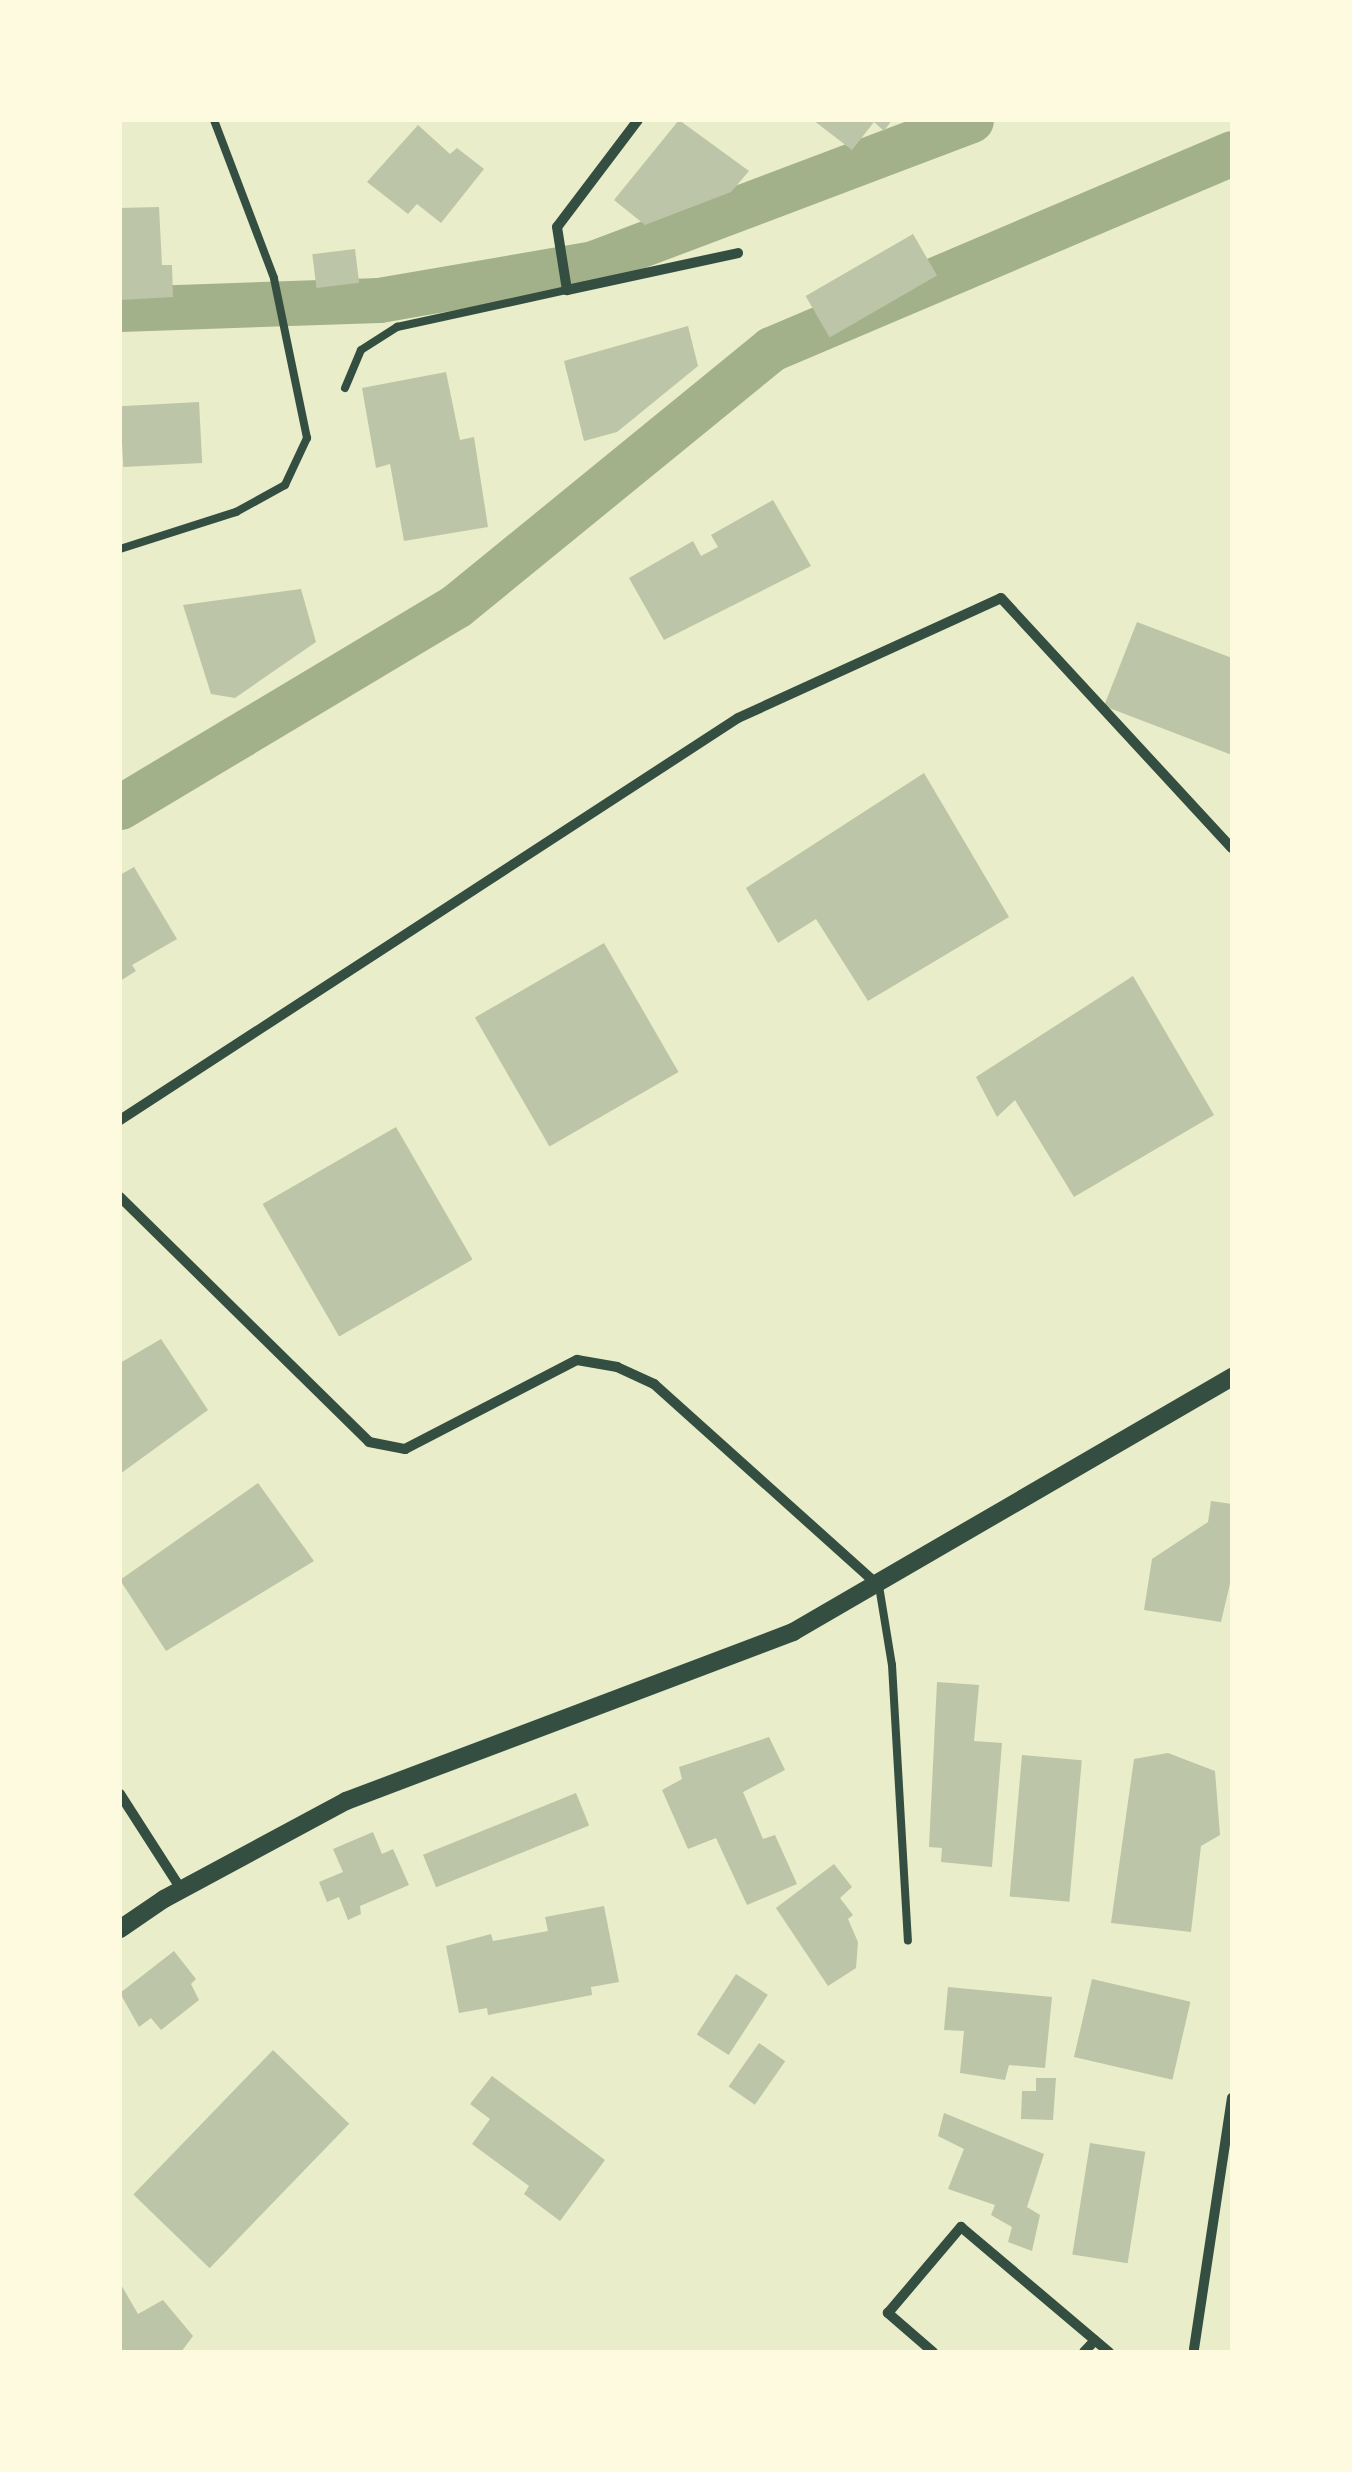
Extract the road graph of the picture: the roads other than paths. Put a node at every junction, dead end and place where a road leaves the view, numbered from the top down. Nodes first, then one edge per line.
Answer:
1 (214, 120) edge
2 (638, 120) edge
3 (738, 253) dead end
4 (566, 286) junction
5 (345, 388) dead end
6 (120, 549) edge
7 (1232, 848) edge
8 (120, 1120) edge
9 (120, 1197) edge
10 (1232, 1377) edge
11 (879, 1586) junction
12 (120, 1794) edge
13 (181, 1889) junction
14 (120, 1929) edge
15 (908, 1941) dead end
16 (1232, 2098) edge
17 (1095, 2340) junction
18 (1194, 2349) dead end
19 (933, 2352) edge
20 (1084, 2352) edge
21 (1110, 2352) edge

1 - 6 lane
2 - 4 street
3 - 4 street
4 - 5 lane
7 - 8 street
9 - 11 street
10 - 11 street
11 - 13 street
11 - 15 lane
12 - 13 street
13 - 14 street
16 - 18 street
17 - 19 street
17 - 20 street
17 - 21 street

